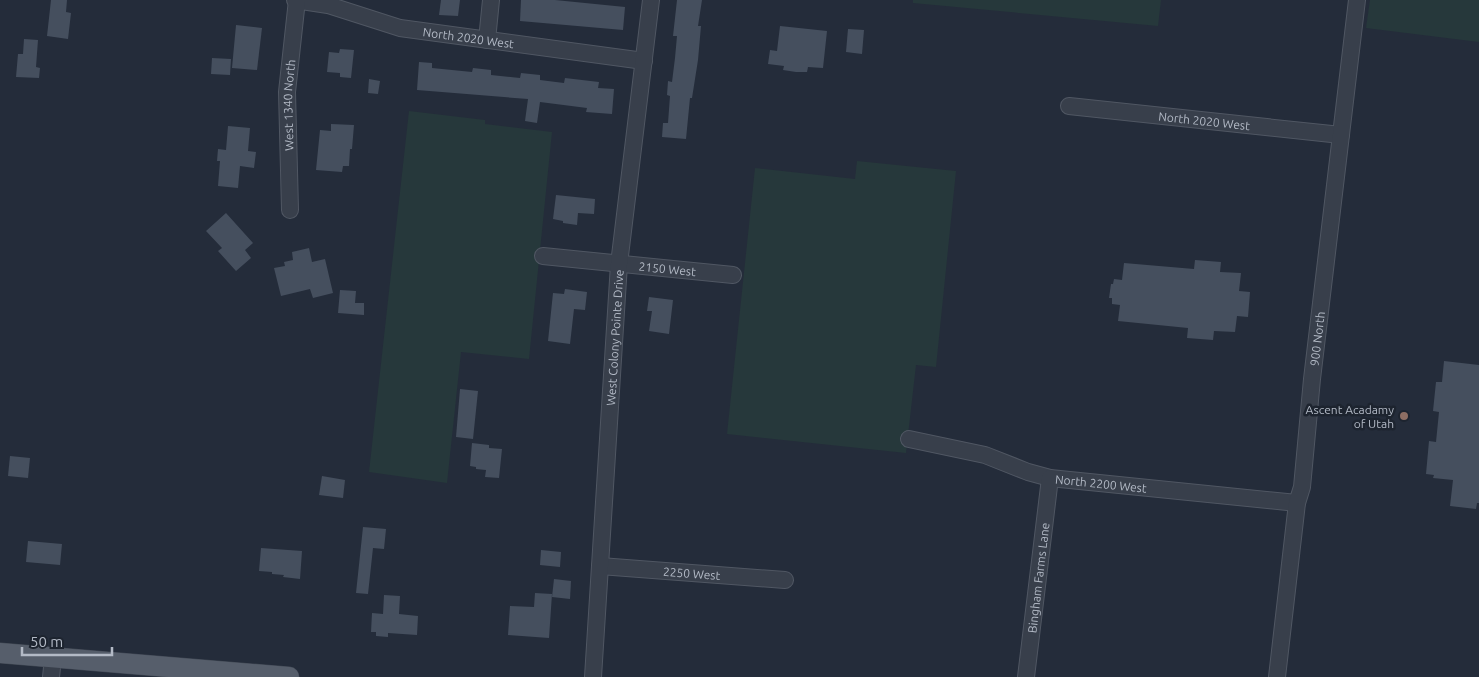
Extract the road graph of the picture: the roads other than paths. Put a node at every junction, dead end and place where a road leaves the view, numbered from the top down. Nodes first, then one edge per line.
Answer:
1 (297, 0) edge
2 (491, 0) edge
3 (651, 0) edge
4 (1357, 0) edge
5 (487, 40) junction
6 (644, 61) junction
7 (1069, 106) dead end
8 (1340, 135) junction
9 (290, 210) dead end
10 (543, 256) dead end
11 (619, 264) junction
12 (733, 276) dead end
13 (909, 439) dead end
14 (1050, 478) junction
15 (1298, 503) junction
16 (600, 566) junction
17 (785, 580) dead end
18 (0, 653) edge
19 (52, 668) edge
20 (233, 675) edge
21 (289, 677) edge
22 (593, 677) edge
23 (1026, 677) edge
24 (1277, 677) edge

1 - 5 street, North 2020 West
1 - 9 street, West 1340 North
2 - 5 street
3 - 6 street, West Colony Pointe Drive
4 - 8 street, 900 North
5 - 6 street, North 2020 West
6 - 11 street, West Colony Pointe Drive
7 - 8 street, North 2020 West
8 - 15 street, 900 North
10 - 11 street, 2150 West
11 - 12 street, 2150 West
11 - 16 street, West Colony Pointe Drive
13 - 14 street, North 2200 West
14 - 15 street, North 2200 West
14 - 23 street, Bingham Farms Lane
15 - 24 street, 900 North
16 - 17 street, 2250 West
16 - 22 street, West Colony Pointe Drive
18 - 19 main road
19 - 20 main road
20 - 21 main road

